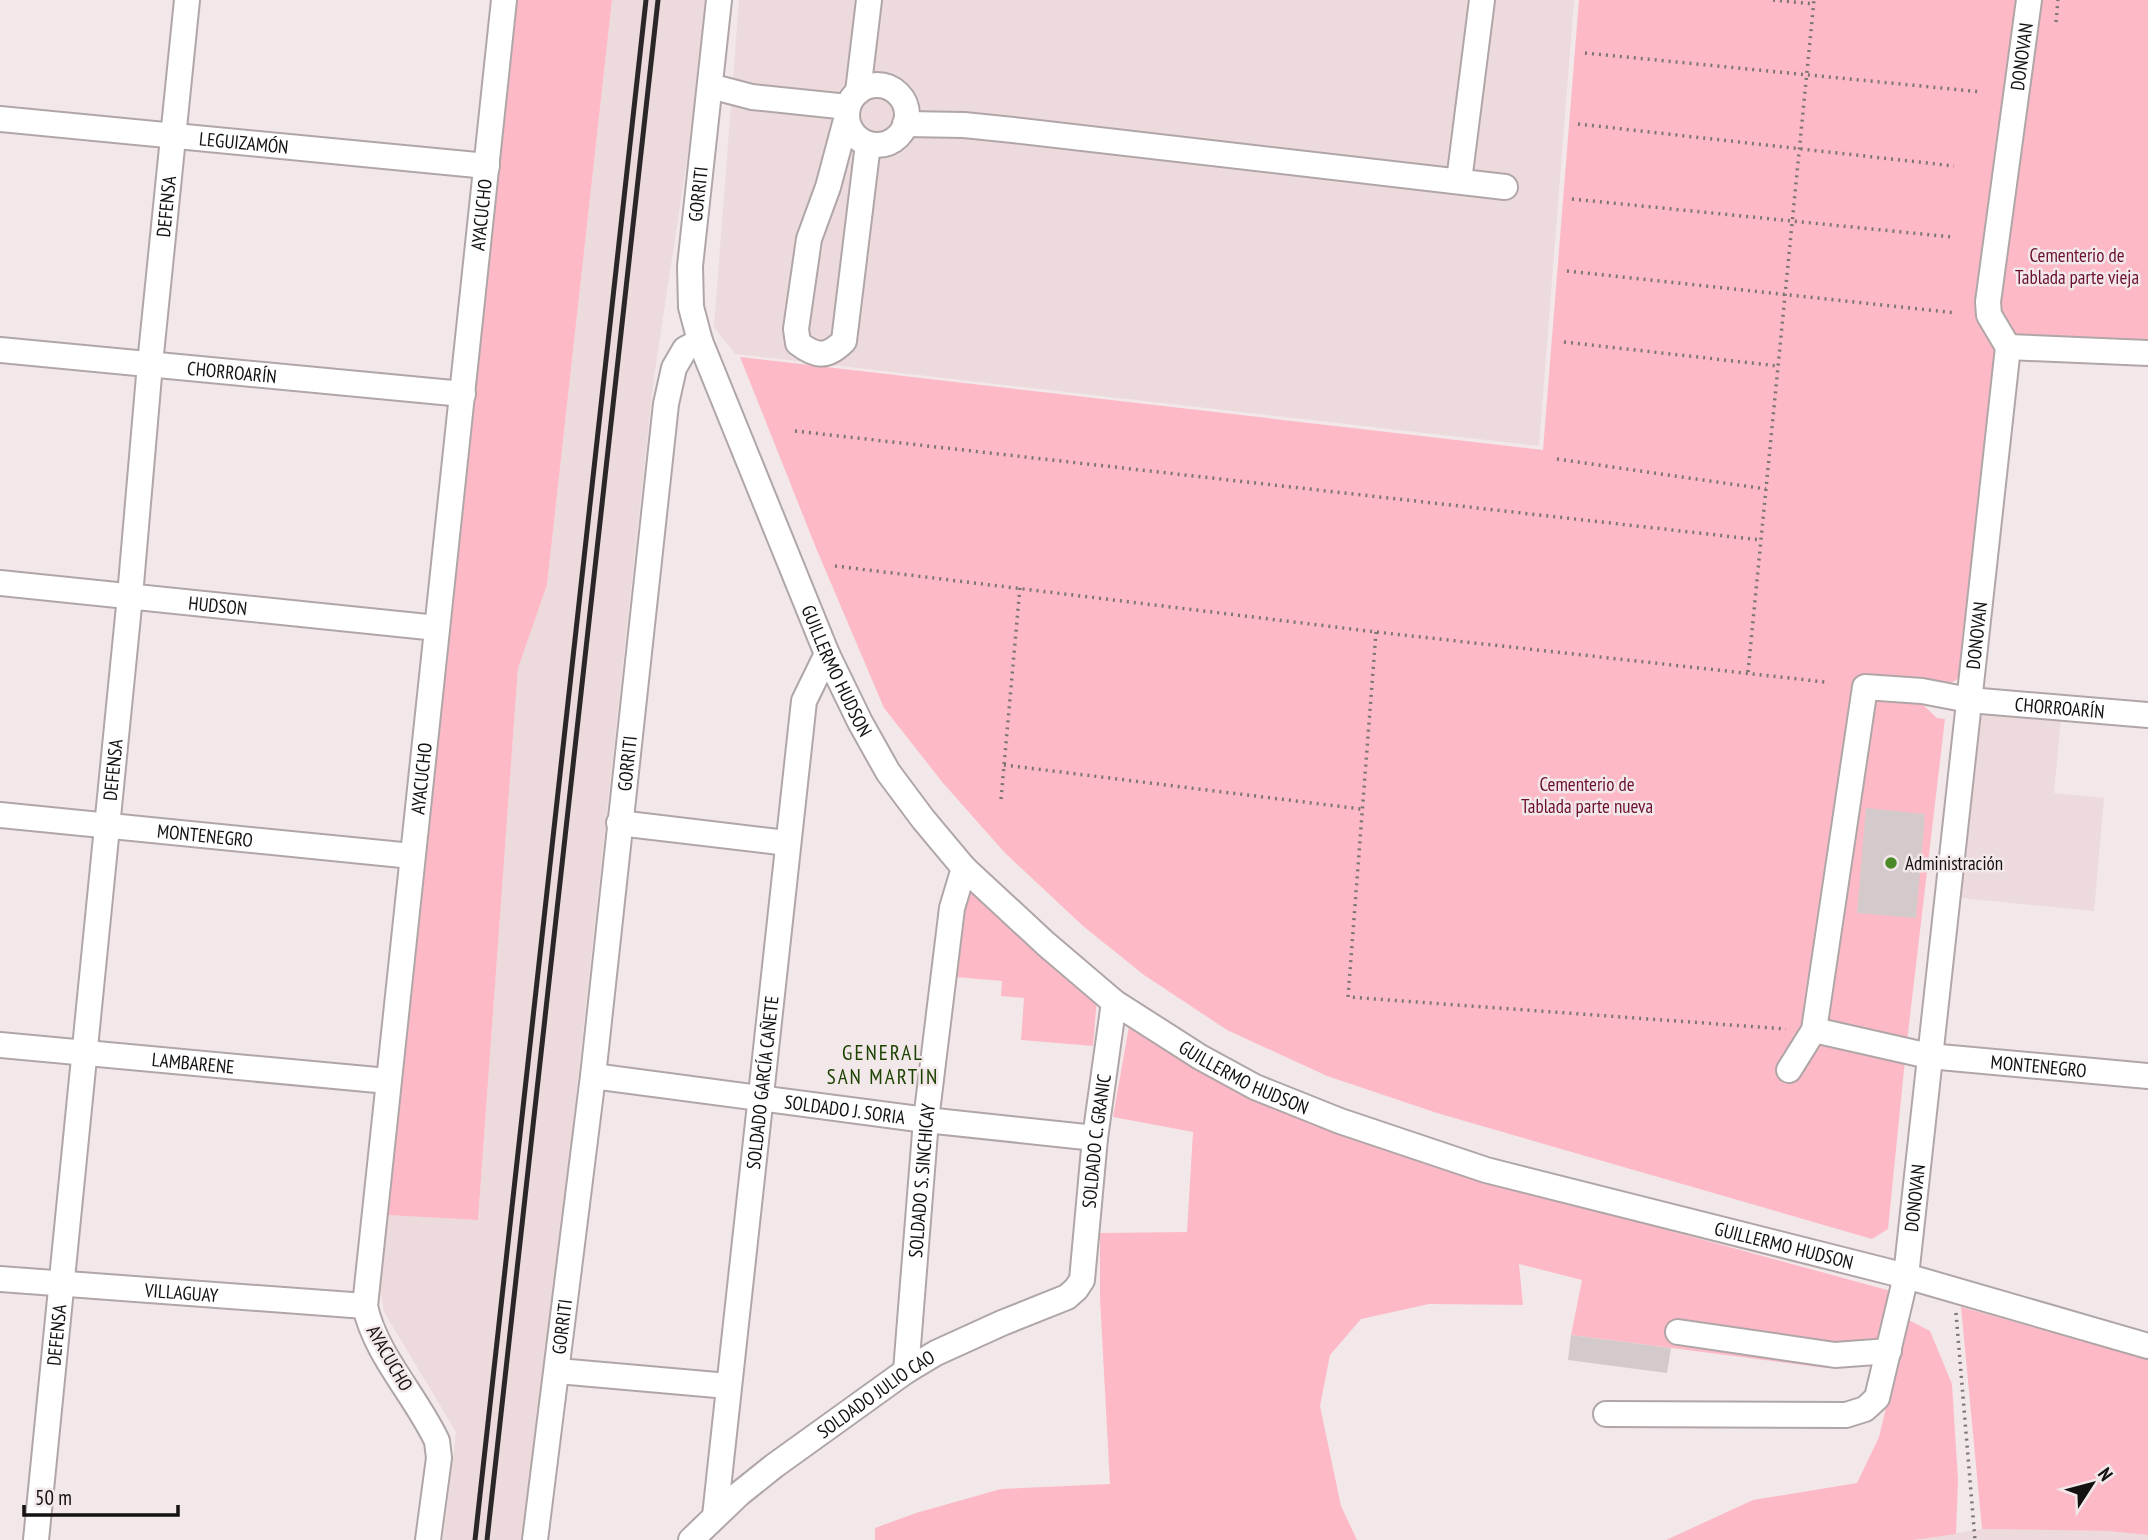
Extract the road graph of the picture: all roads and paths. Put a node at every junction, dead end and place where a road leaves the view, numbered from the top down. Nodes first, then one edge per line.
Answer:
1 (187, 0) edge
2 (504, 0) edge
3 (719, 0) edge
4 (869, 0) edge
5 (1482, 0) edge
6 (1773, 0) edge
7 (2029, 0) edge
8 (2058, 0) edge
9 (1814, 2) edge
10 (2056, 22) dead end
11 (1585, 52) dead end
12 (1807, 76) junction
13 (710, 86) junction
14 (1982, 92) dead end
15 (851, 105) junction
16 (0, 119) edge
17 (905, 124) junction
18 (1578, 124) dead end
19 (174, 135) junction
20 (868, 144) junction
21 (1800, 149) junction
22 (488, 166) junction
23 (1954, 166) dead end
24 (1459, 181) junction
25 (1505, 187) dead end
26 (1572, 199) dead end
27 (1793, 221) junction
28 (1952, 237) dead end
29 (1567, 271) dead end
30 (1785, 295) junction
31 (1956, 313) dead end
32 (700, 341) junction
33 (1564, 342) dead end
34 (2008, 347) junction
35 (0, 350) edge
36 (2148, 353) edge
37 (150, 364) junction
38 (1778, 366) junction
39 (463, 394) junction
40 (795, 431) dead end
41 (1557, 459) dead end
42 (1766, 489) junction
43 (1761, 540) junction
44 (835, 566) dead end
45 (0, 583) edge
46 (1020, 587) junction
47 (130, 596) junction
48 (437, 628) junction
49 (1376, 632) junction
50 (827, 654) junction
51 (1748, 672) junction
52 (1825, 682) dead end
53 (1969, 700) junction
54 (2148, 715) edge
55 (1004, 765) junction
56 (1001, 799) dead end
57 (1362, 809) junction
58 (0, 815) edge
59 (619, 823) junction
60 (107, 826) junction
61 (787, 843) junction
62 (412, 856) junction
63 (964, 868) junction
64 (1114, 1002) junction
65 (1786, 1029) dead end
66 (1814, 1030) junction
67 (0, 1045) edge
68 (85, 1052) junction
69 (1929, 1056) junction
70 (1789, 1070) dead end
71 (593, 1076) junction
72 (2148, 1076) edge
73 (388, 1082) junction
74 (760, 1098) junction
75 (926, 1120) junction
76 (1095, 1138) junction
77 (1906, 1276) junction
78 (0, 1279) edge
79 (1082, 1280) joint
80 (61, 1284) junction
81 (1955, 1290) junction
82 (365, 1306) junction
83 (1678, 1332) dead end
84 (2148, 1346) edge
85 (1889, 1350) junction
86 (558, 1371) junction
87 (906, 1371) junction
88 (728, 1386) junction
89 (1606, 1414) dead end
90 (715, 1516) junction
91 (36, 1540) edge
92 (428, 1540) edge
93 (535, 1540) edge
94 (691, 1540) edge
95 (1975, 1540) edge

1 - 19 street, DEFENSA
2 - 22 street, AYACUCHO
3 - 13 street, GORRITI
4 - 15 street
5 - 24 street
6 - 9 path
7 - 34 street, DONOVAN
8 - 10 path
9 - 12 path
11 - 12 path
12 - 14 path
12 - 21 path
13 - 15 street
13 - 32 street, GORRITI
15 - 17 street
15 - 20 street
15 - 20 street
16 - 19 street, LEGUIZAMÓN
17 - 20 street
17 - 24 street
18 - 21 path
19 - 22 street, LEGUIZAMÓN
19 - 37 street, DEFENSA
21 - 23 path
21 - 27 path
22 - 39 street, AYACUCHO
24 - 25 street
26 - 27 path
27 - 28 path
27 - 30 path
29 - 30 path
30 - 31 path
30 - 38 path
32 - 50 street, GUILLERMO HUDSON
32 - 59 street, GORRITI
33 - 38 path
34 - 36 street
34 - 53 street, DONOVAN
35 - 37 street, CHORROARÍN
37 - 39 street, CHORROARÍN
37 - 47 street, DEFENSA
38 - 42 path
39 - 48 street, AYACUCHO
40 - 43 path
41 - 42 path
42 - 43 path
43 - 51 path
44 - 46 path
45 - 47 street, HUDSON
46 - 49 path
46 - 55 path
47 - 48 street, HUDSON
47 - 60 street, DEFENSA
48 - 62 street, AYACUCHO
49 - 51 path
49 - 57 path
50 - 61 street, SOLDADO GARCÍA CAÑETE
50 - 63 street, GUILLERMO HUDSON
51 - 52 path
53 - 54 street, CHORROARÍN
53 - 66 street, CHORROARÍN
53 - 69 street, DONOVAN
55 - 56 path
55 - 57 path
57 - 65 path
58 - 60 street, MONTENEGRO
59 - 61 street
59 - 71 street, GORRITI
60 - 62 street, MONTENEGRO
60 - 68 street, DEFENSA
61 - 74 street, SOLDADO GARCÍA CAÑETE
62 - 73 street, AYACUCHO
63 - 64 street, GUILLERMO HUDSON
63 - 75 street, SOLDADO S. SINCHICAY
64 - 76 street, SOLDADO C. GRANIC
64 - 77 street, GUILLERMO HUDSON
66 - 69 street, MONTENEGRO
66 - 70 street
67 - 68 street, LAMBARENE
68 - 73 street, LAMBARENE
68 - 80 street, DEFENSA
69 - 72 street, MONTENEGRO
69 - 77 street, DONOVAN
71 - 74 street, SOLDADO J. SORIA
71 - 86 street, GORRITI
73 - 82 street, AYACUCHO
74 - 75 street, SOLDADO J. SORIA
74 - 88 street, SOLDADO GARCÍA CAÑETE
75 - 76 street, SOLDADO J. SORIA
75 - 87 street, SOLDADO S. SINCHICAY
76 - 79 street, SOLDADO C. GRANIC
77 - 81 street, GUILLERMO HUDSON
77 - 85 street, DONOVAN
78 - 80 street, VILLAGUAY
79 - 87 street, SOLDADO JULIO CAO
80 - 82 street, VILLAGUAY
80 - 91 street, DEFENSA
81 - 84 street, GUILLERMO HUDSON
81 - 95 path
82 - 92 street, AYACUCHO
83 - 85 street
85 - 89 street, DONOVAN
86 - 88 street
86 - 93 street, GORRITI
87 - 90 street, SOLDADO JULIO CAO
88 - 90 street, SOLDADO GARCÍA CAÑETE
90 - 94 street, SOLDADO JULIO CAO

